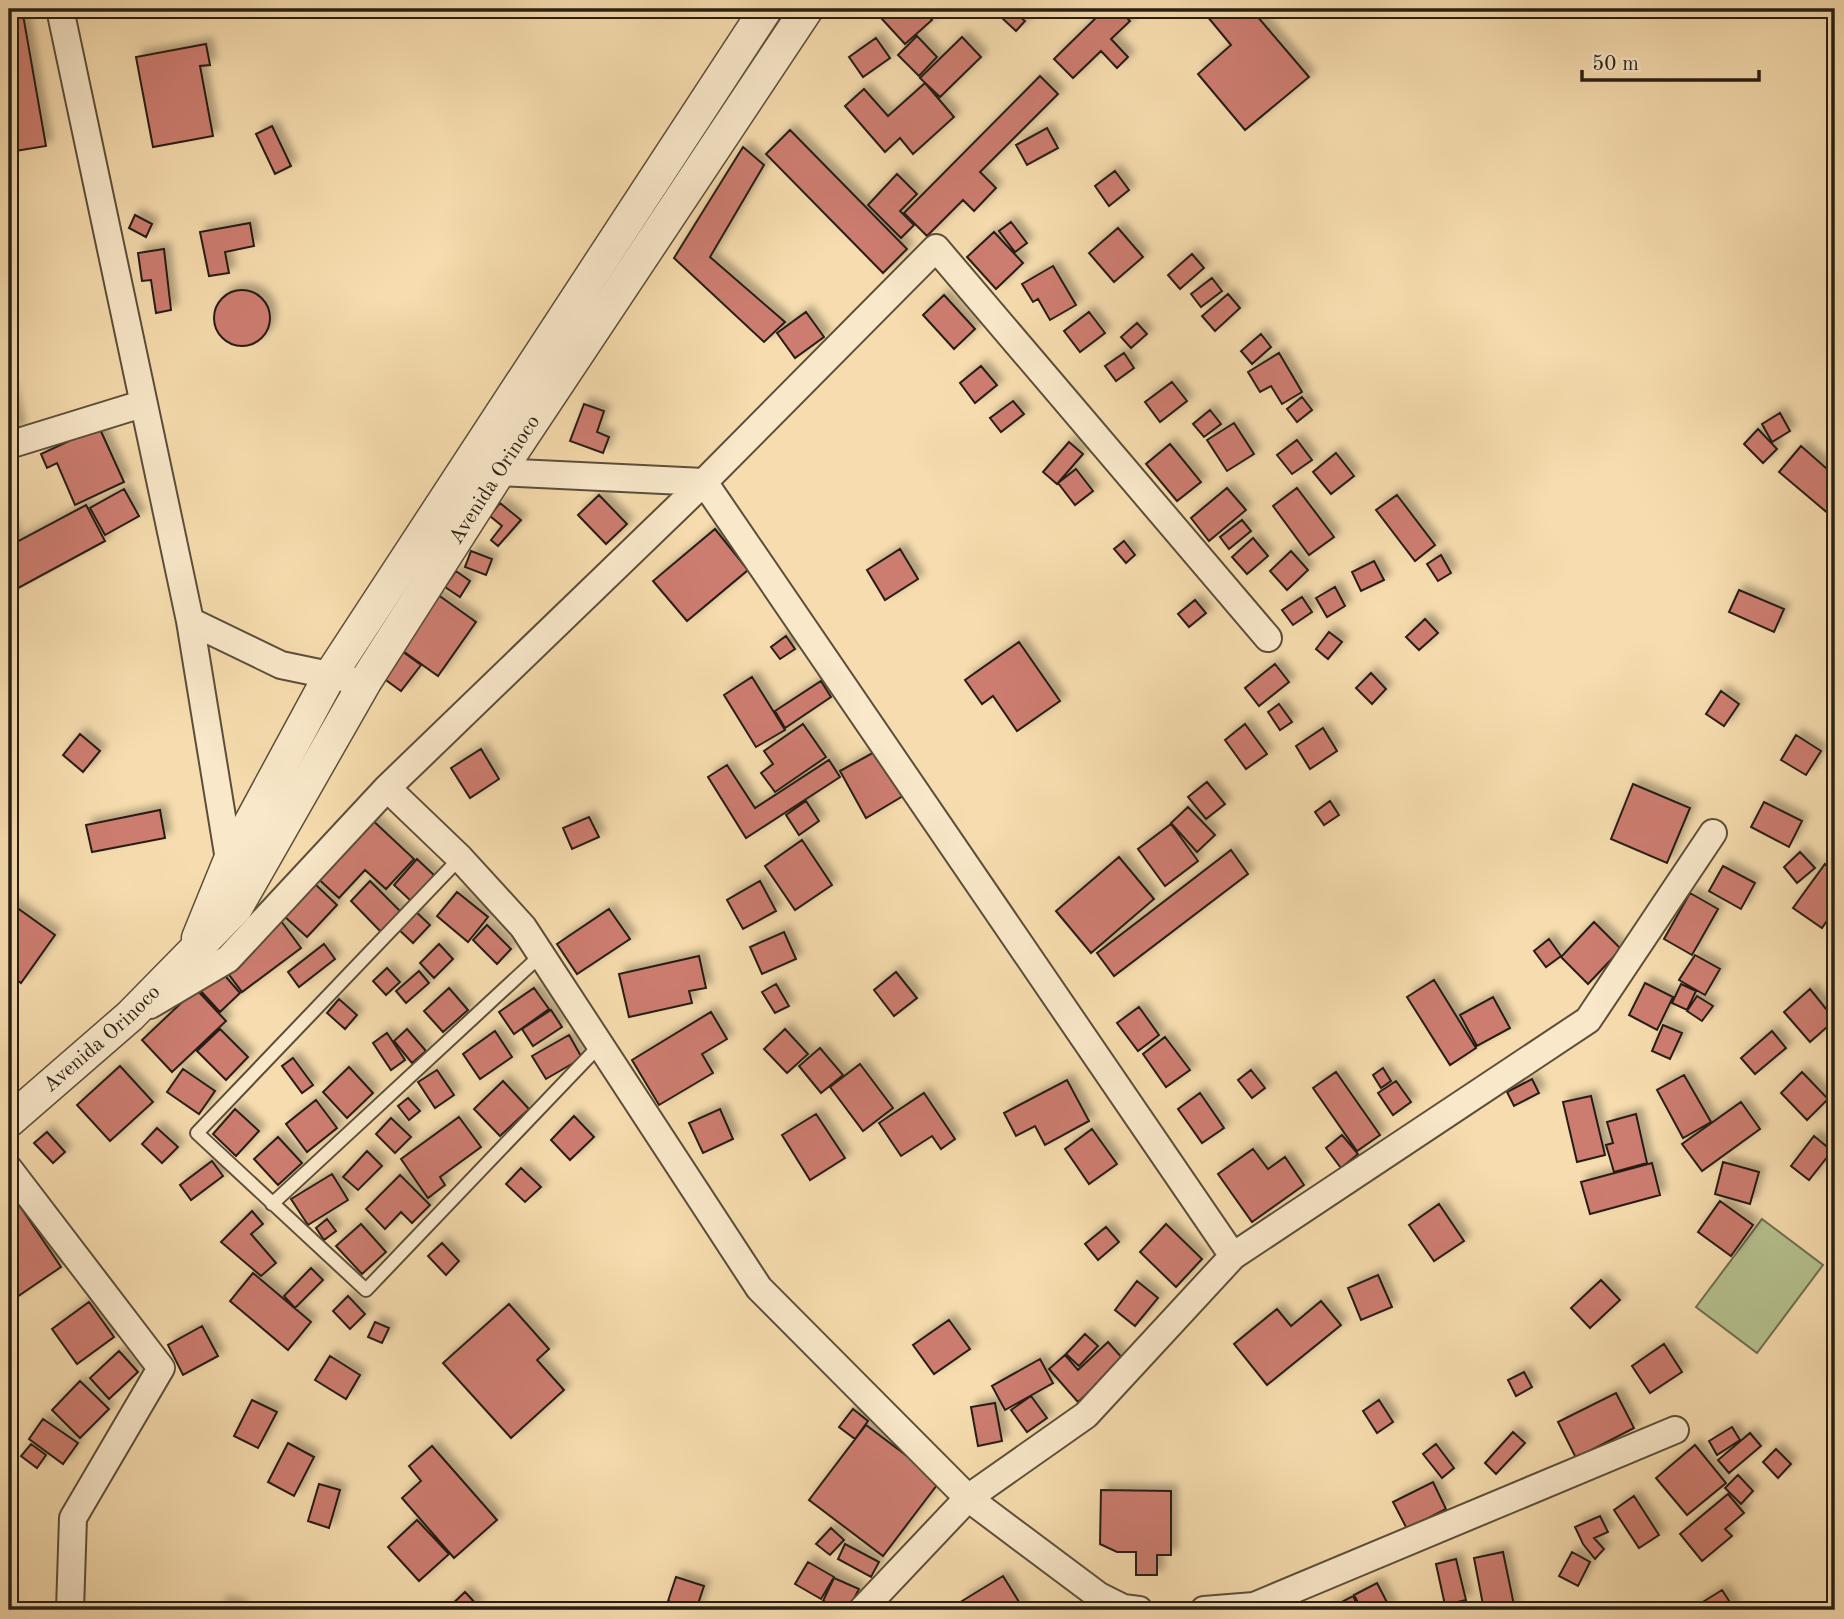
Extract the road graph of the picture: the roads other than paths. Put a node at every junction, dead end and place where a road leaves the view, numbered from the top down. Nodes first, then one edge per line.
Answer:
1 (60, 9) edge
2 (766, 9) edge
3 (807, 9) edge
4 (142, 404) junction
5 (9, 445) edge
6 (499, 472) junction
7 (704, 482) junction
8 (190, 621) junction
9 (1268, 638) dead end
10 (329, 677) junction
11 (365, 682) junction
12 (387, 788) junction
13 (1713, 833) dead end
14 (460, 858) junction
15 (229, 862) junction
16 (236, 908) junction
17 (192, 954) junction
18 (541, 955) junction
19 (131, 1016) junction
20 (601, 1044) junction
21 (9, 1121) edge
22 (9, 1169) edge
23 (272, 1204) junction
24 (1233, 1256) junction
25 (1675, 1430) dead end
26 (968, 1498) junction
27 (71, 1610) edge
28 (862, 1610) edge
29 (1129, 1610) edge
30 (1204, 1610) edge

1 - 4 street
2 - 10 street, Avenida Orinoco
3 - 6 street, Avenida Orinoco
4 - 5 street
4 - 8 street
6 - 7 street
6 - 11 street, Avenida Orinoco
7 - 9 street
7 - 12 street
7 - 24 street
8 - 10 street
8 - 15 street
10 - 11 street
10 - 15 street, Avenida Orinoco
11 - 16 street, Avenida Orinoco
12 - 14 street
12 - 19 street
13 - 24 street
14 - 18 street
14 - 23 lane
15 - 16 street
15 - 17 street, Avenida Orinoco
16 - 17 street, Avenida Orinoco
17 - 19 street, Avenida Orinoco
18 - 20 street
18 - 23 lane
19 - 21 street, Avenida Orinoco
20 - 23 lane
20 - 26 street
22 - 27 street
24 - 26 street
25 - 30 street
26 - 28 street
26 - 29 street

